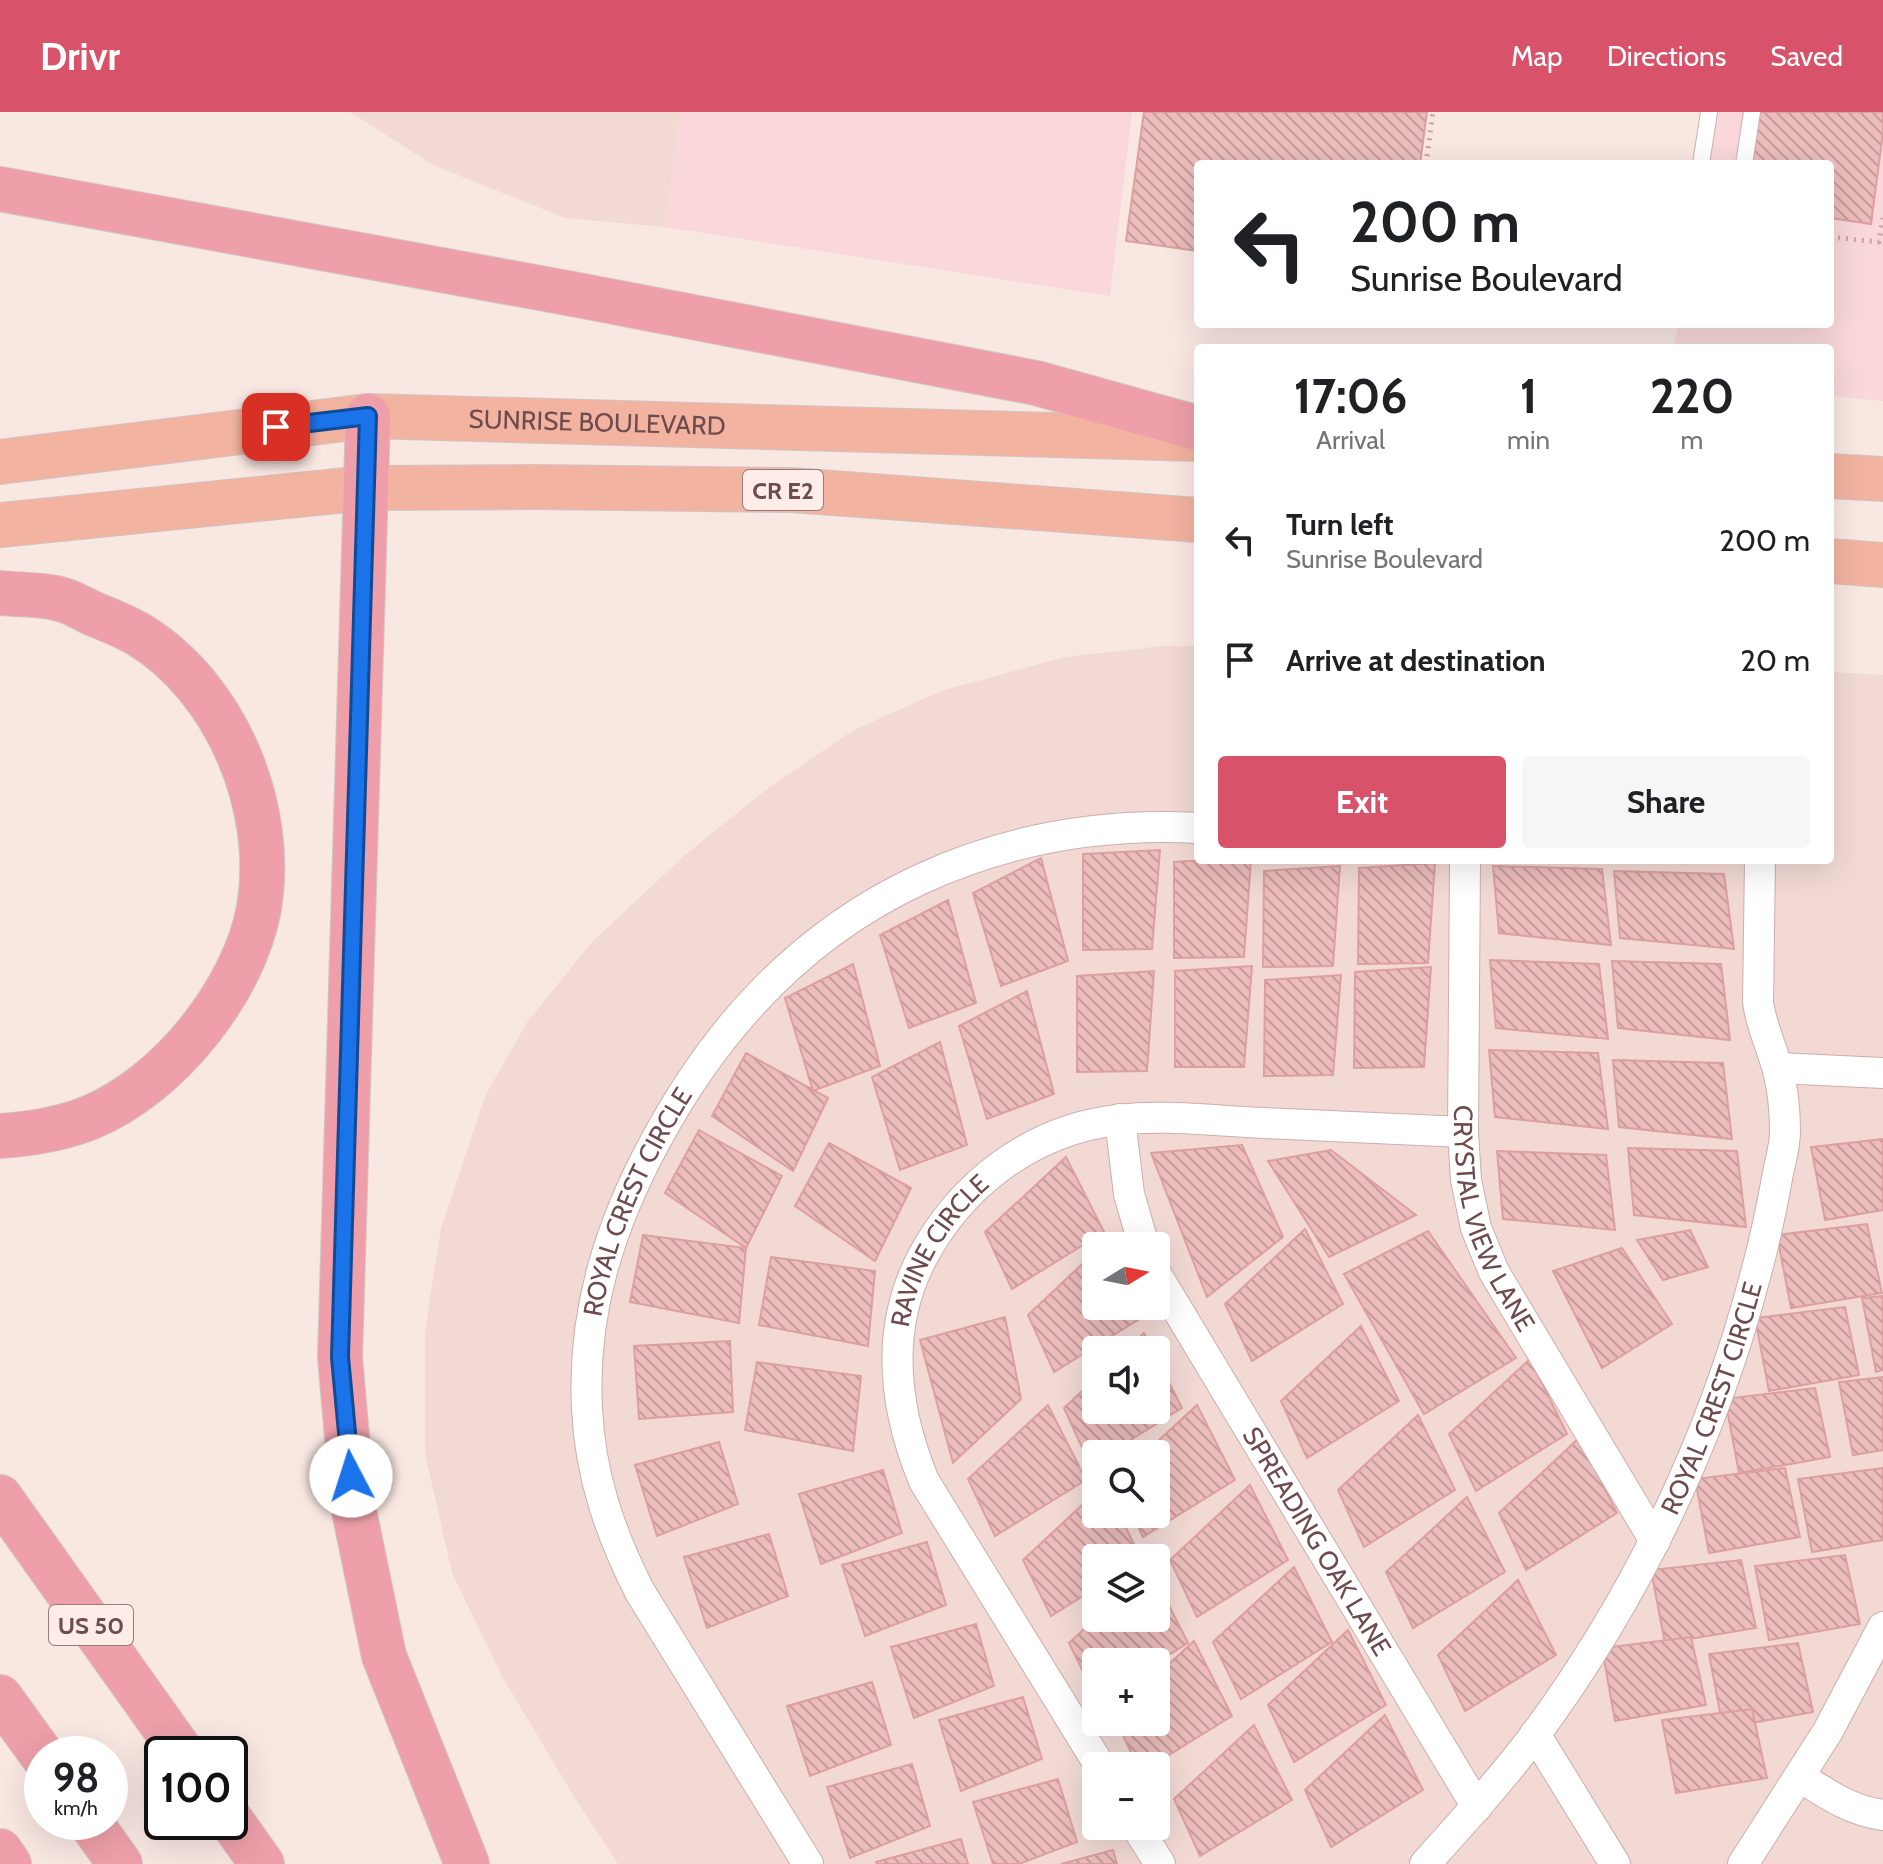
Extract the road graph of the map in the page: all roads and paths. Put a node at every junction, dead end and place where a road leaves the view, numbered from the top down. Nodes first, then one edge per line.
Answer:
1 (1433, 112) edge
2 (1709, 112) edge
3 (1752, 112) edge
4 (1427, 160) edge
5 (1702, 160) edge
6 (1745, 160) edge
7 (0, 189) edge
8 (1883, 218) edge
9 (1834, 237) edge
10 (368, 416) junction
11 (1194, 427) edge
12 (1194, 439) edge
13 (0, 462) edge
14 (1834, 476) edge
15 (1883, 479) edge
16 (367, 488) junction
17 (1194, 520) edge
18 (0, 525) edge
19 (1834, 561) edge
20 (1883, 565) edge
21 (0, 593) edge
22 (1194, 828) edge
23 (1465, 864) edge
24 (1760, 864) edge
25 (1778, 1068) junction
26 (1883, 1073) edge
27 (1120, 1119) junction
28 (1463, 1132) junction
29 (0, 1136) edge
30 (1140, 1232) edge
31 (1170, 1297) edge
32 (0, 1497) edge
33 (1655, 1541) junction
34 (1883, 1627) edge
35 (0, 1697) edge
36 (1535, 1734) junction
37 (28, 1736) edge
38 (170, 1736) edge
39 (1091, 1752) edge
40 (1800, 1777) junction
41 (1477, 1807) junction
42 (1883, 1815) edge
43 (103, 1840) edge
44 (245, 1840) edge
45 (1145, 1840) edge
46 (120, 1864) edge
47 (262, 1864) edge
48 (467, 1864) edge
49 (808, 1864) edge
50 (1160, 1864) edge
51 (1425, 1864) edge
52 (1615, 1864) edge
53 (1743, 1864) edge

1 - 4 path
2 - 5 lane
3 - 6 lane
7 - 11 highway
8 - 9 path
10 - 12 main road, SUNRISE BOULEVARD
10 - 13 main road, SUNRISE BOULEVARD
10 - 16 highway
14 - 15 main road
16 - 17 main road, CR E2
16 - 18 main road, CR E2
16 - 48 highway
19 - 20 main road
21 - 29 highway
22 - 49 street, ROYAL CREST CIRCLE
23 - 28 street, CRYSTAL VIEW LANE
24 - 25 street, ROYAL CREST CIRCLE
25 - 26 street
25 - 33 street, ROYAL CREST CIRCLE
27 - 28 street, RAVINE CIRCLE
27 - 30 street
27 - 39 street, RAVINE CIRCLE
28 - 33 street, CRYSTAL VIEW LANE
31 - 41 street, SPREADING OAK LANE
32 - 38 highway, US 50
33 - 36 street, ROYAL CREST CIRCLE
34 - 40 street
35 - 37 highway
36 - 41 street, ROYAL CREST CIRCLE
36 - 52 street
40 - 42 street
40 - 53 street
41 - 51 street, ROYAL CREST CIRCLE
43 - 46 highway
44 - 47 highway
45 - 50 street

